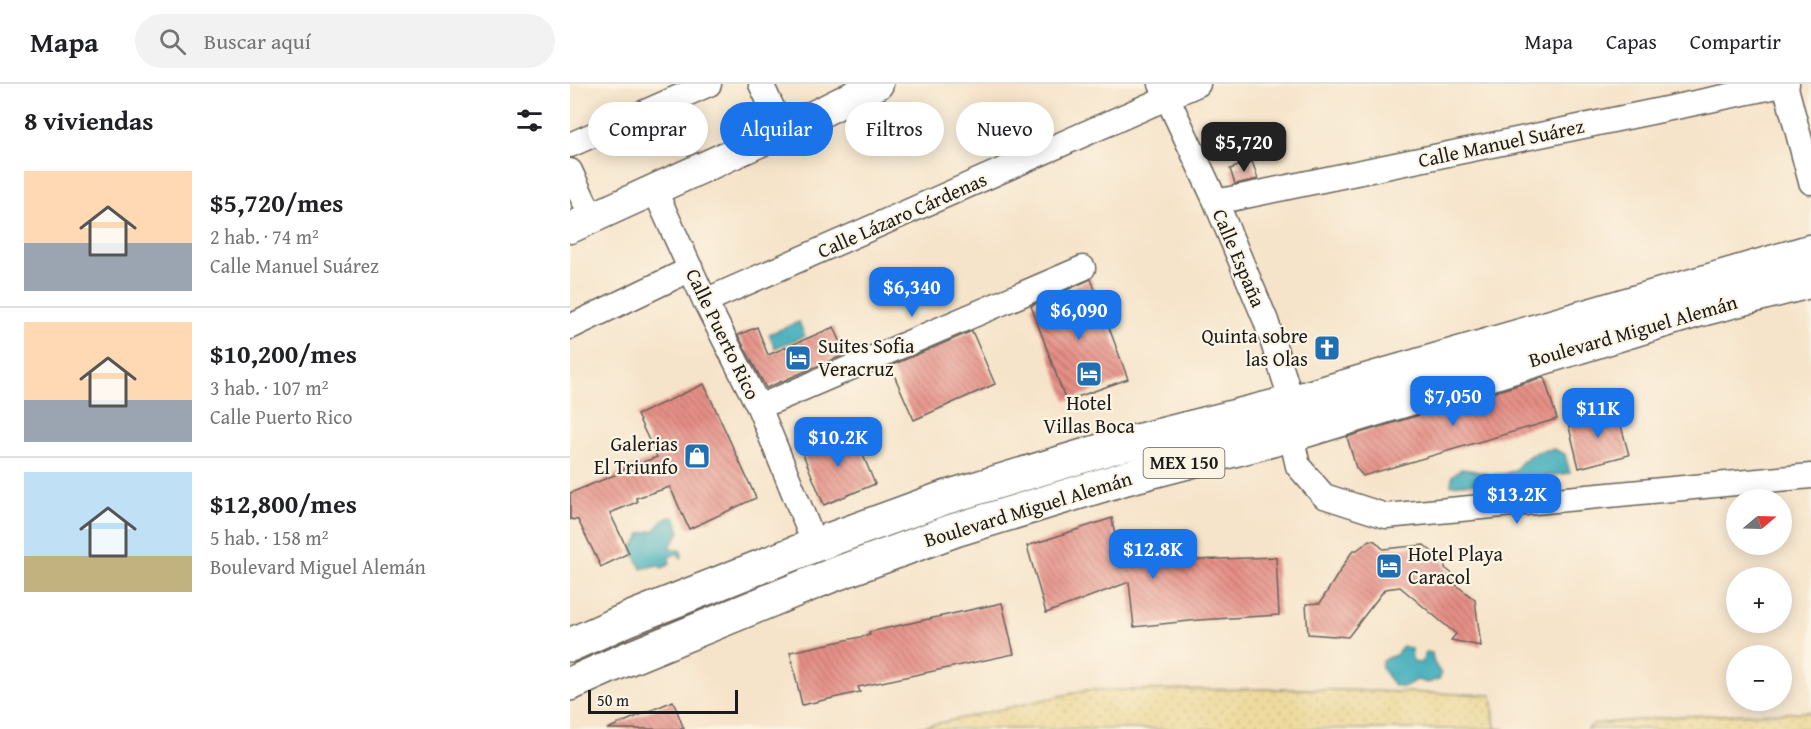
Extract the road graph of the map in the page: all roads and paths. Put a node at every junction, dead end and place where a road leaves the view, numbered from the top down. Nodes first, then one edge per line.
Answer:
1 (709, 84) edge
2 (761, 84) edge
3 (878, 84) edge
4 (1198, 84) edge
5 (1786, 84) edge
6 (1165, 91) edge
7 (769, 102) edge
8 (833, 106) edge
9 (570, 145) edge
10 (730, 156) edge
11 (570, 171) edge
12 (1811, 182) edge
13 (655, 191) junction
14 (1215, 202) junction
15 (581, 223) edge
16 (1811, 251) edge
17 (1083, 268) dead end
18 (691, 270) junction
19 (1811, 281) edge
20 (705, 301) junction
21 (570, 327) edge
22 (1292, 402) junction
23 (759, 406) junction
24 (1292, 435) junction
25 (1811, 476) edge
26 (815, 545) junction
27 (570, 645) edge
28 (570, 684) edge

1 - 9 street
2 - 7 street
3 - 8 street
4 - 6 street, Calle Lázaro Cárdenas
5 - 12 street
5 - 14 street, Calle Manuel Suárez
6 - 14 street, Calle España
6 - 20 street, Calle Lázaro Cárdenas
10 - 13 street
11 - 15 street
13 - 15 street
13 - 18 street, Calle Puerto Rico
14 - 22 street, Calle España
16 - 22 main road, Boulevard Miguel Alemán / MEX 150
17 - 23 street
18 - 20 street, Calle Puerto Rico
18 - 21 street
19 - 24 main road, Boulevard Miguel Alemán / MEX 150
20 - 23 street, Calle Puerto Rico
22 - 26 main road, Boulevard Miguel Alemán / MEX 150
23 - 26 street, Calle Puerto Rico
24 - 25 street
24 - 28 main road, Boulevard Miguel Alemán / MEX 150
26 - 27 main road, Boulevard Miguel Alemán / MEX 150

